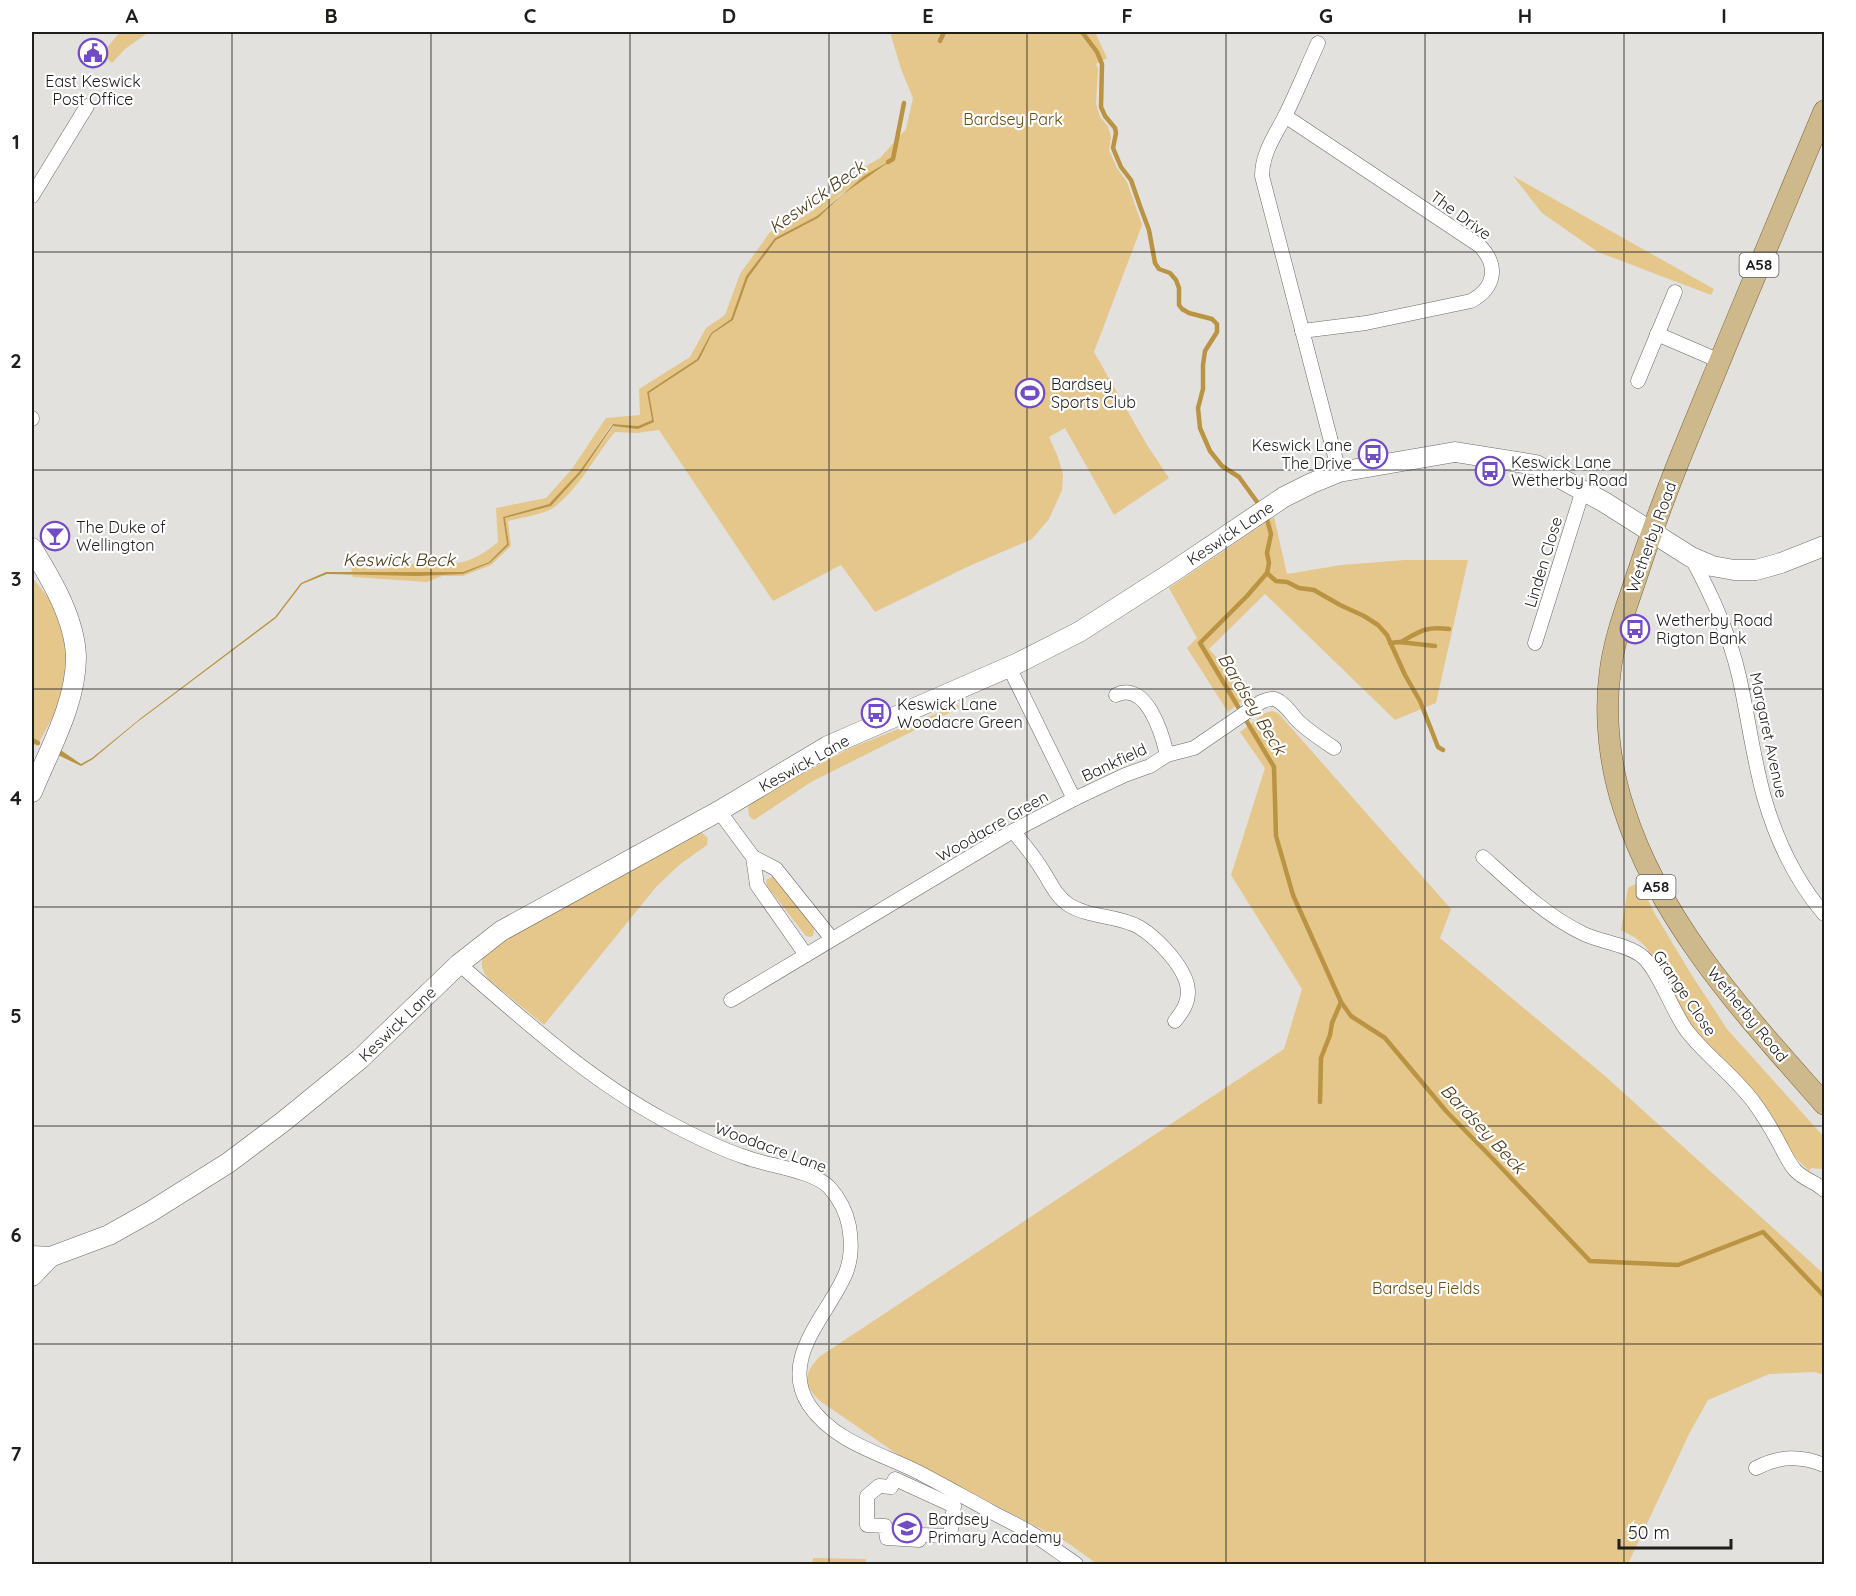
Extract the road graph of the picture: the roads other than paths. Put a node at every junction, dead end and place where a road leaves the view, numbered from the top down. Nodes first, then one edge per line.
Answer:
1 (1318, 43) dead end
2 (87, 106) dead end
3 (1824, 111) edge
4 (1285, 116) junction
5 (32, 196) edge
6 (1675, 292) dead end
7 (1302, 331) junction
8 (1657, 334) junction
9 (1720, 361) junction
10 (1638, 381) dead end
11 (1339, 472) junction
12 (1583, 490) junction
13 (1651, 530) junction
14 (1824, 546) edge
15 (32, 548) edge
16 (1691, 557) junction
17 (1534, 643) dead end
18 (1009, 667) junction
19 (1116, 695) dead end
20 (1334, 748) dead end
21 (1167, 755) junction
22 (32, 792) edge
23 (1074, 799) junction
24 (719, 811) junction
25 (1013, 831) junction
26 (753, 857) junction
27 (1483, 857) dead end
28 (1824, 914) edge
29 (832, 939) junction
30 (806, 955) junction
31 (459, 964) junction
32 (731, 1000) dead end
33 (1175, 1021) dead end
34 (1824, 1104) edge
35 (1824, 1189) edge
36 (41, 1257) edge
37 (32, 1276) edge
38 (1824, 1465) edge
39 (1756, 1468) dead end
40 (954, 1506) joint
41 (1076, 1564) edge

1 - 4 street
2 - 5 street
3 - 9 main road, Wetherby Road / A58
4 - 7 street
4 - 7 street, The Drive
6 - 8 street
7 - 11 street
8 - 9 street
8 - 10 street
9 - 13 main road, Wetherby Road / A58
11 - 12 street, Keswick Lane
11 - 18 street, Keswick Lane
12 - 13 street, Keswick Lane
12 - 17 street, Linden Close
13 - 16 street, Keswick Lane
13 - 34 main road, Wetherby Road / A58
14 - 16 street, Keswick Lane
15 - 22 street
16 - 28 street, Margaret Avenue
18 - 23 street, Woodacre Green
18 - 24 street, Keswick Lane
19 - 21 street, Bankfield
20 - 21 street, Bankfield
21 - 23 street, Bankfield
23 - 25 street, Woodacre Green
24 - 26 street
24 - 31 street, Keswick Lane
25 - 29 street, Woodacre Green
25 - 33 street
26 - 29 street
26 - 30 street
27 - 35 street, Grange Close
29 - 30 street, Woodacre Green
30 - 32 street, Woodacre Green
31 - 36 street, Keswick Lane
31 - 41 street, Woodacre Lane
36 - 37 street, Keswick Lane
38 - 39 street
40 - 40 street

